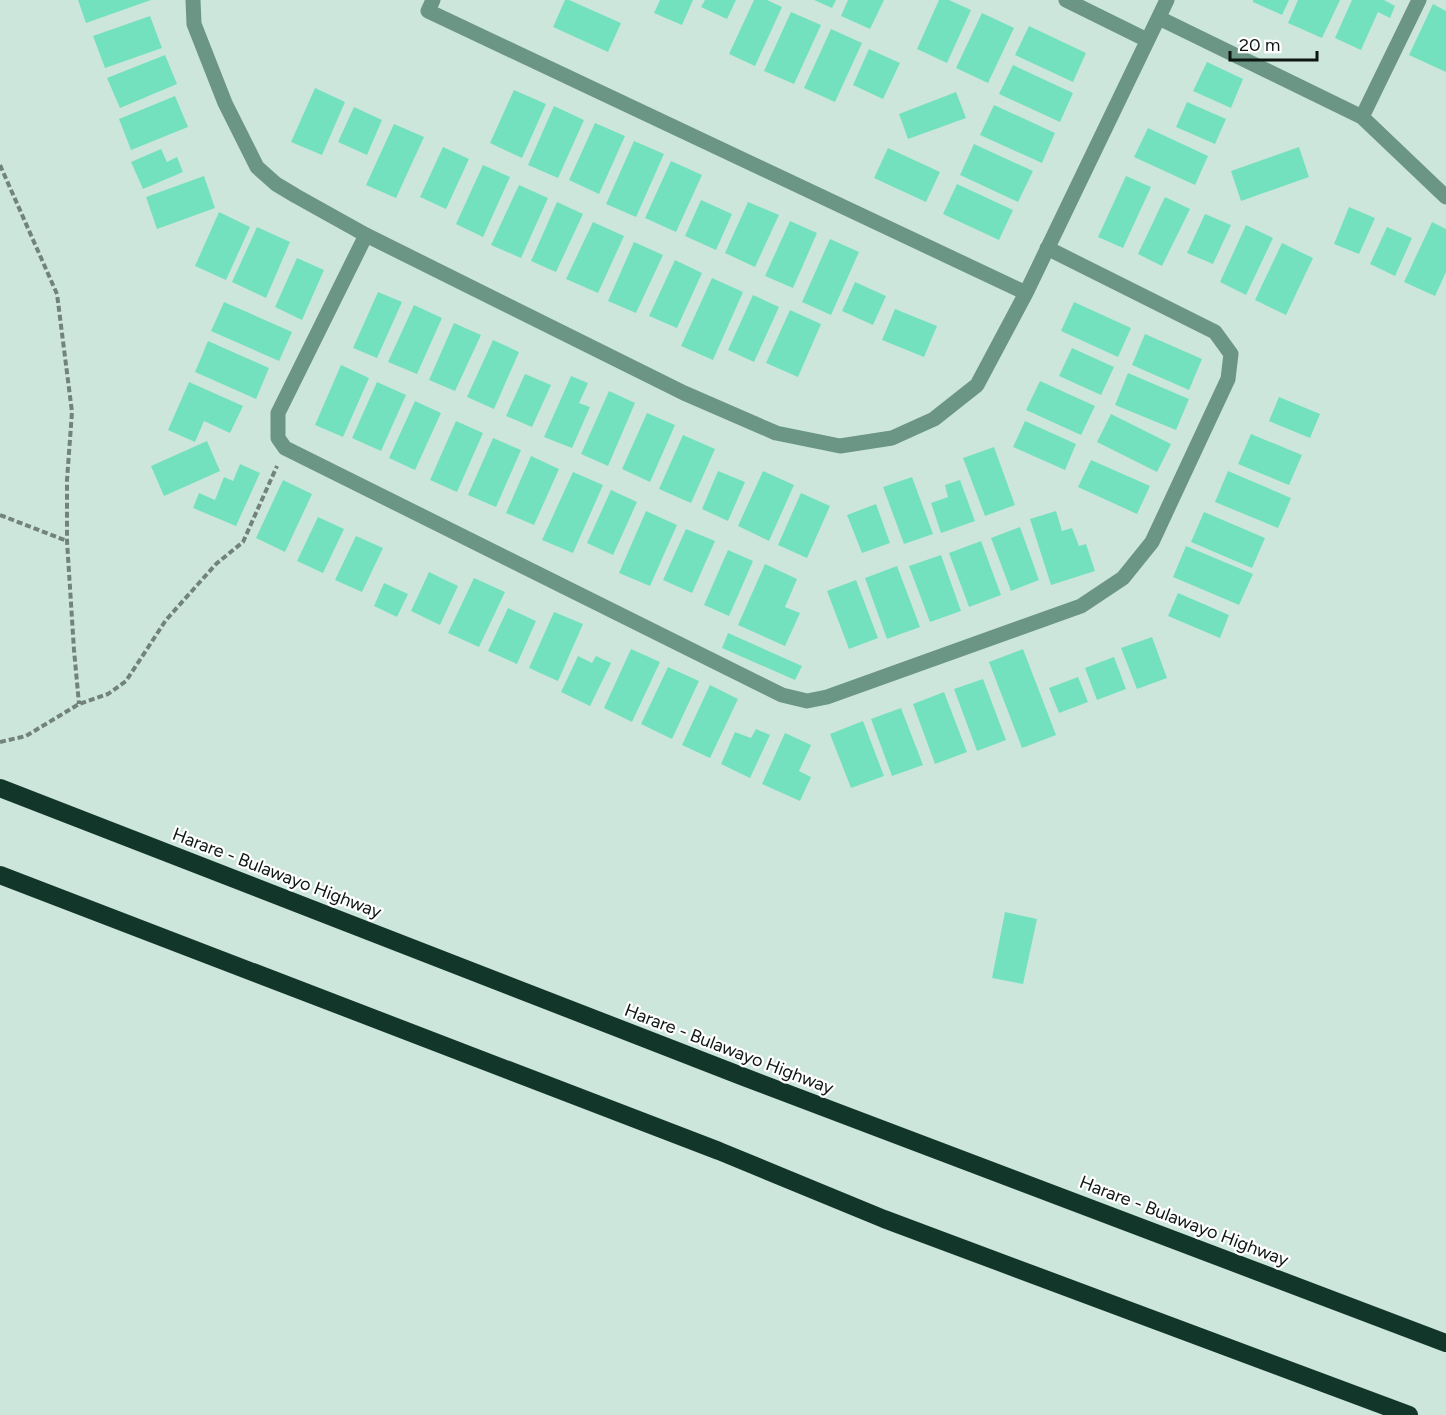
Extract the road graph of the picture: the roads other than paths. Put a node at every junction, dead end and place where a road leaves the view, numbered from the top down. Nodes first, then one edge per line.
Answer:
1 (193, 0) edge
2 (433, 0) edge
3 (1066, 0) edge
4 (1167, 0) edge
5 (1419, 0) edge
6 (1159, 18) junction
7 (1147, 40) junction
8 (1362, 117) junction
9 (1446, 197) edge
10 (366, 235) junction
11 (1047, 248) junction
12 (1026, 293) junction
13 (0, 788) edge
14 (0, 875) edge
15 (1446, 1343) edge
16 (1408, 1415) edge

1 - 10 street
2 - 12 street
3 - 7 street
4 - 6 street
5 - 8 street
6 - 7 street
6 - 8 street
7 - 11 street
8 - 9 street
10 - 11 street
10 - 12 street
11 - 12 street
13 - 15 highway, Harare - Bulawayo Highway
14 - 16 highway

